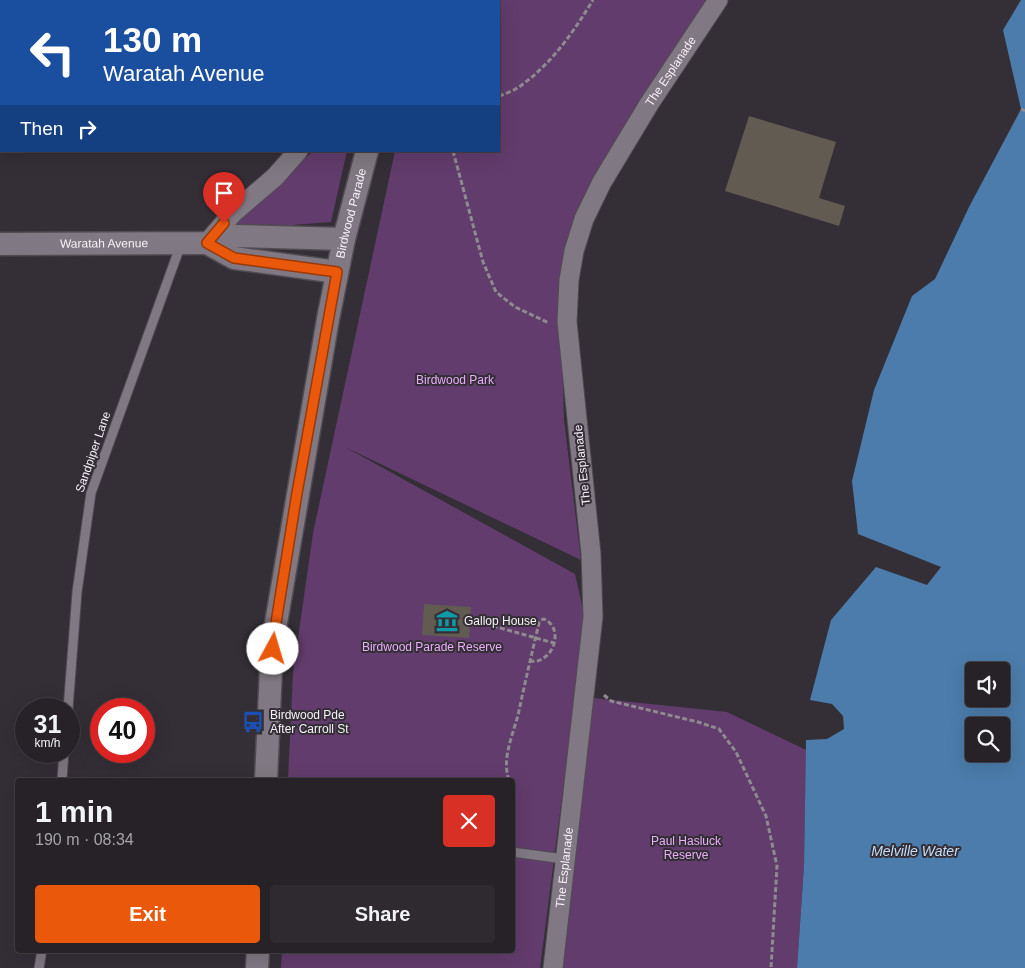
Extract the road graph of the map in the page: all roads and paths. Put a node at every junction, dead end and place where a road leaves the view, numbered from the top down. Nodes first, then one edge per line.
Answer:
1 (593, 0) edge
2 (718, 0) edge
3 (500, 96) edge
4 (297, 152) edge
5 (367, 152) edge
6 (453, 152) edge
7 (344, 239) junction
8 (181, 243) junction
9 (207, 243) junction
10 (0, 244) edge
11 (337, 272) junction
12 (566, 322) junction
13 (478, 623) dead end
14 (536, 638) junction
15 (554, 643) junction
16 (530, 661) junction
17 (600, 691) dead end
18 (69, 698) edge
19 (63, 763) edge
20 (62, 778) edge
21 (266, 778) edge
22 (508, 778) edge
23 (515, 852) edge
24 (564, 859) junction
25 (42, 953) edge
26 (258, 953) edge
27 (39, 968) edge
28 (257, 968) edge
29 (553, 968) edge
30 (771, 968) edge

1 - 3 path
2 - 12 street, The Esplanade
4 - 9 street
5 - 7 street, Birdwood Parade
6 - 12 path
7 - 9 street, Waratah Avenue
7 - 11 street, Birdwood Parade
8 - 9 street, Waratah Avenue
8 - 10 street, Waratah Avenue
8 - 18 lane, Sandpiper Lane
9 - 11 street, Waratah Avenue
11 - 21 street, Birdwood Parade
12 - 24 street, The Esplanade
13 - 14 path
14 - 15 path
14 - 15 path
14 - 16 path
15 - 16 path
16 - 22 path
17 - 30 path
19 - 20 lane
23 - 24 lane
24 - 29 street, The Esplanade
25 - 27 lane
26 - 28 street

